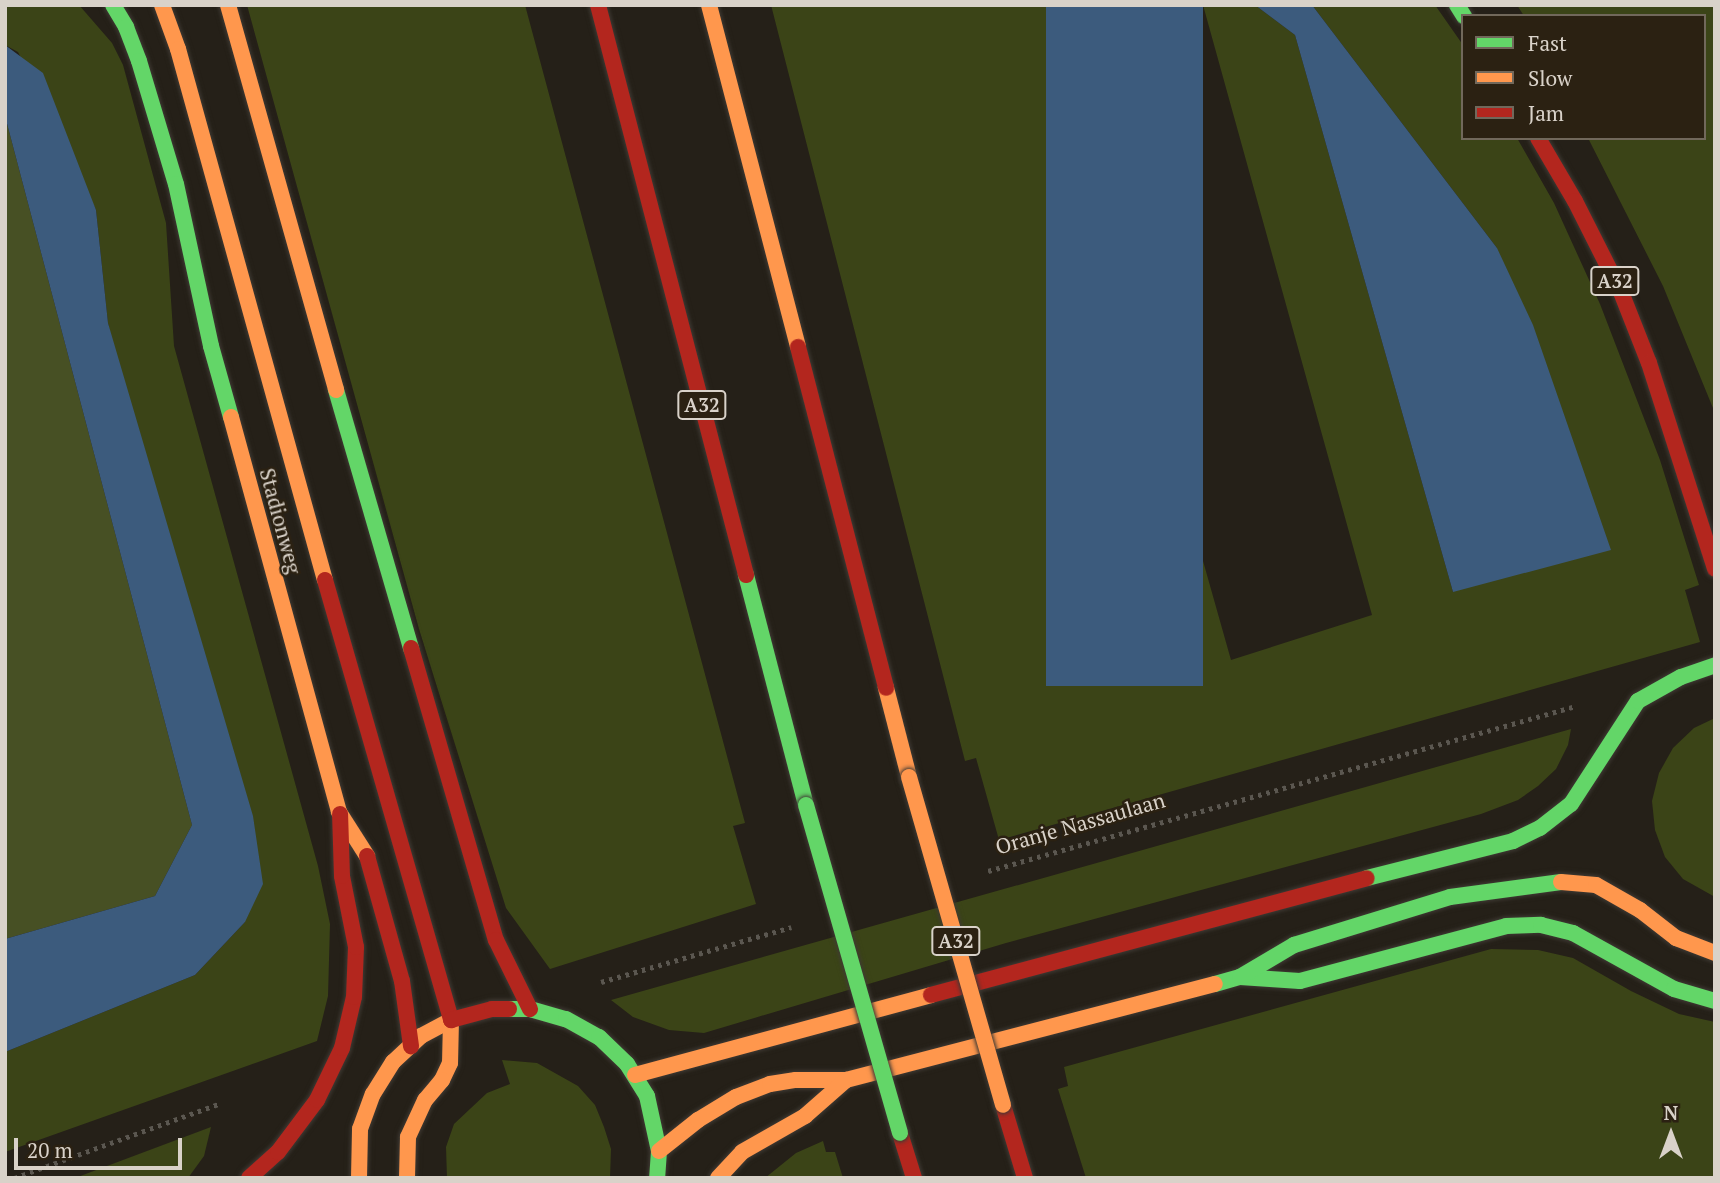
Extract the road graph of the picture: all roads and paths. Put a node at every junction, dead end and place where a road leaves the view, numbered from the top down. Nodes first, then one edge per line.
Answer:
1 (113, 5) edge
2 (162, 5) edge
3 (228, 5) edge
4 (598, 5) edge
5 (709, 5) edge
6 (1539, 140) edge
7 (1682, 460) junction
8 (1704, 472) dead end
9 (1715, 569) edge
10 (1715, 665) edge
11 (1577, 706) dead end
12 (340, 812) junction
13 (984, 872) dead end
14 (796, 926) dead end
15 (1715, 953) edge
16 (1240, 977) junction
17 (594, 984) dead end
18 (1715, 1001) edge
19 (530, 1009) junction
20 (451, 1020) junction
21 (411, 1046) junction
22 (635, 1075) junction
23 (846, 1080) junction
24 (218, 1104) dead end
25 (659, 1151) junction
26 (357, 1177) edge
27 (14, 1178) edge
28 (249, 1178) edge
29 (407, 1178) edge
30 (657, 1178) edge
31 (718, 1178) edge
32 (914, 1178) edge
33 (1025, 1178) edge

1 - 12 main road, Stadionweg
2 - 20 main road, Stadionweg
3 - 19 main road
4 - 32 main road, A32, bridge
5 - 33 main road, A32, bridge
6 - 7 main road, A32
7 - 8 main road
7 - 9 main road, A32
10 - 22 main road
11 - 13 path, Oranje Nassaulaan
12 - 21 main road, Stadionweg
12 - 28 main road
14 - 17 path
15 - 16 main road
16 - 18 main road
16 - 23 main road
19 - 20 main road
19 - 22 main road
20 - 21 main road
20 - 29 main road, Stadionweg
21 - 26 main road
22 - 25 main road
23 - 25 main road
23 - 31 main road
24 - 27 path
25 - 30 main road

